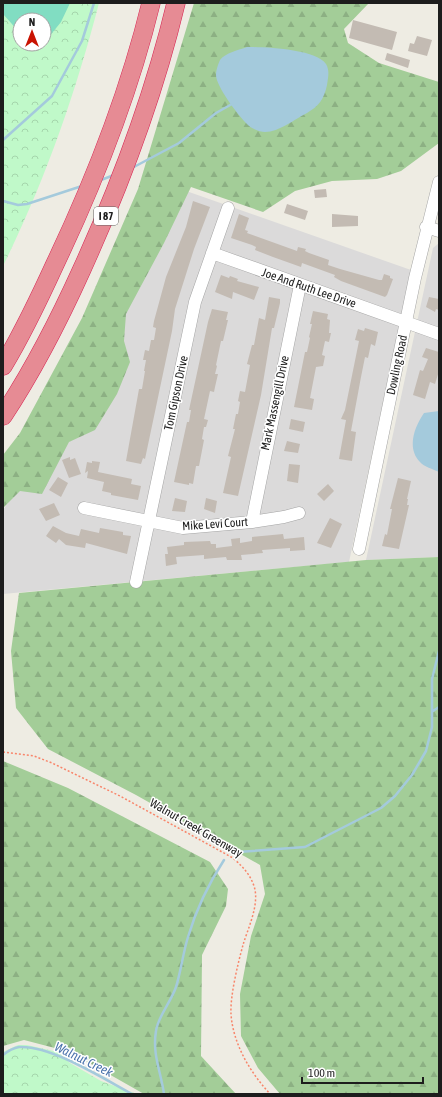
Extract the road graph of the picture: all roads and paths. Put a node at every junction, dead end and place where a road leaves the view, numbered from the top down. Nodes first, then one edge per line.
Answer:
1 (151, 3) edge
2 (176, 3) edge
3 (439, 182) edge
4 (228, 208) dead end
5 (426, 227) junction
6 (439, 230) edge
7 (212, 253) junction
8 (300, 285) junction
9 (406, 322) junction
10 (439, 334) edge
11 (3, 366) edge
12 (3, 416) edge
13 (84, 508) dead end
14 (299, 513) dead end
15 (149, 522) junction
16 (252, 522) junction
17 (359, 549) dead end
18 (136, 582) dead end
19 (3, 752) edge
20 (270, 1094) edge

1 - 11 highway, I 87
2 - 12 highway, I 87
3 - 5 street, Dowling Road
4 - 7 street, Tom Gipson Drive
5 - 6 street
5 - 9 street, Dowling Road
7 - 8 street, Joe And Ruth Lee Drive
7 - 15 street, Tom Gipson Drive
8 - 9 street, Joe And Ruth Lee Drive
8 - 16 street, Mark Massengill Drive
9 - 10 street, Joe And Ruth Lee Drive
9 - 17 street, Dowling Road
13 - 15 street, Mike Levi Court
14 - 16 street, Mike Levi Court
15 - 16 street, Mike Levi Court
15 - 18 street, Tom Gipson Drive
19 - 20 path, Walnut Creek Greenway

